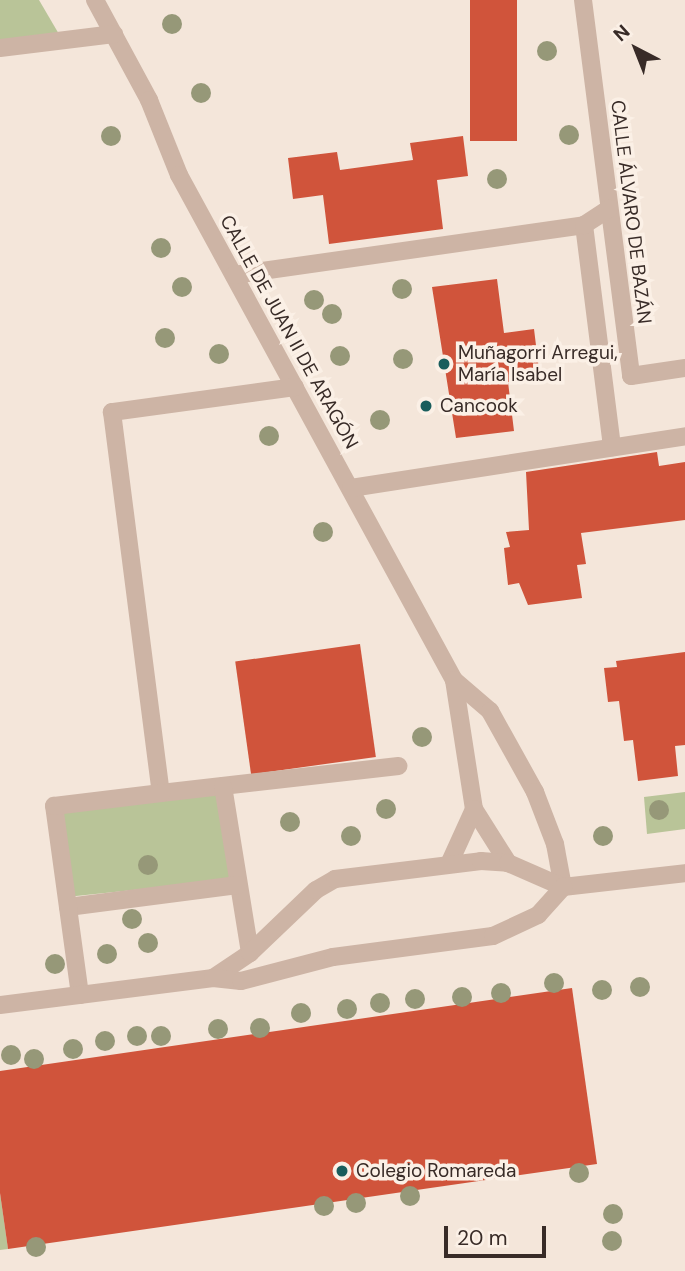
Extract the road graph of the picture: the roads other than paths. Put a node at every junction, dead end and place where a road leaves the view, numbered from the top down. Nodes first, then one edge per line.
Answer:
1 (95, 0) edge
2 (583, 0) edge
3 (114, 34) junction
4 (0, 48) edge
5 (610, 209) junction
6 (584, 225) junction
7 (234, 275) junction
8 (685, 368) edge
9 (295, 387) junction
10 (685, 436) edge
11 (612, 447) junction
12 (351, 488) junction
13 (454, 680) junction
14 (398, 766) dead end
15 (223, 786) junction
16 (161, 793) junction
17 (474, 809) junction
18 (450, 862) junction
19 (508, 863) junction
20 (685, 873) edge
21 (239, 885) junction
22 (563, 887) junction
23 (68, 907) junction
24 (250, 953) junction
25 (213, 978) junction
26 (80, 995) junction
27 (0, 1004) edge

1 - 3 street, CALLE DE JUAN II DE ARAGÓN
2 - 5 street, CALLE ÁLVARO DE BAZÁN
3 - 4 street
3 - 7 street, CALLE DE JUAN II DE ARAGÓN
5 - 6 street
5 - 8 street, CALLE ÁLVARO DE BAZÁN
6 - 7 street
6 - 11 street
7 - 9 street, CALLE DE JUAN II DE ARAGÓN
9 - 12 street, CALLE DE JUAN II DE ARAGÓN
9 - 16 street
10 - 11 street
11 - 12 street
12 - 13 street, CALLE DE JUAN II DE ARAGÓN
13 - 17 street, CALLE DE JUAN II DE ARAGÓN
13 - 22 street, CALLE DE JUAN II DE ARAGÓN
14 - 15 street
15 - 16 street
15 - 21 street
16 - 23 street
17 - 18 street
17 - 19 street, CALLE DE JUAN II DE ARAGÓN
18 - 19 street
18 - 24 street
19 - 22 street
20 - 22 street
21 - 23 street
21 - 24 street
22 - 25 street
23 - 26 street
24 - 25 street
25 - 26 street
26 - 27 street

